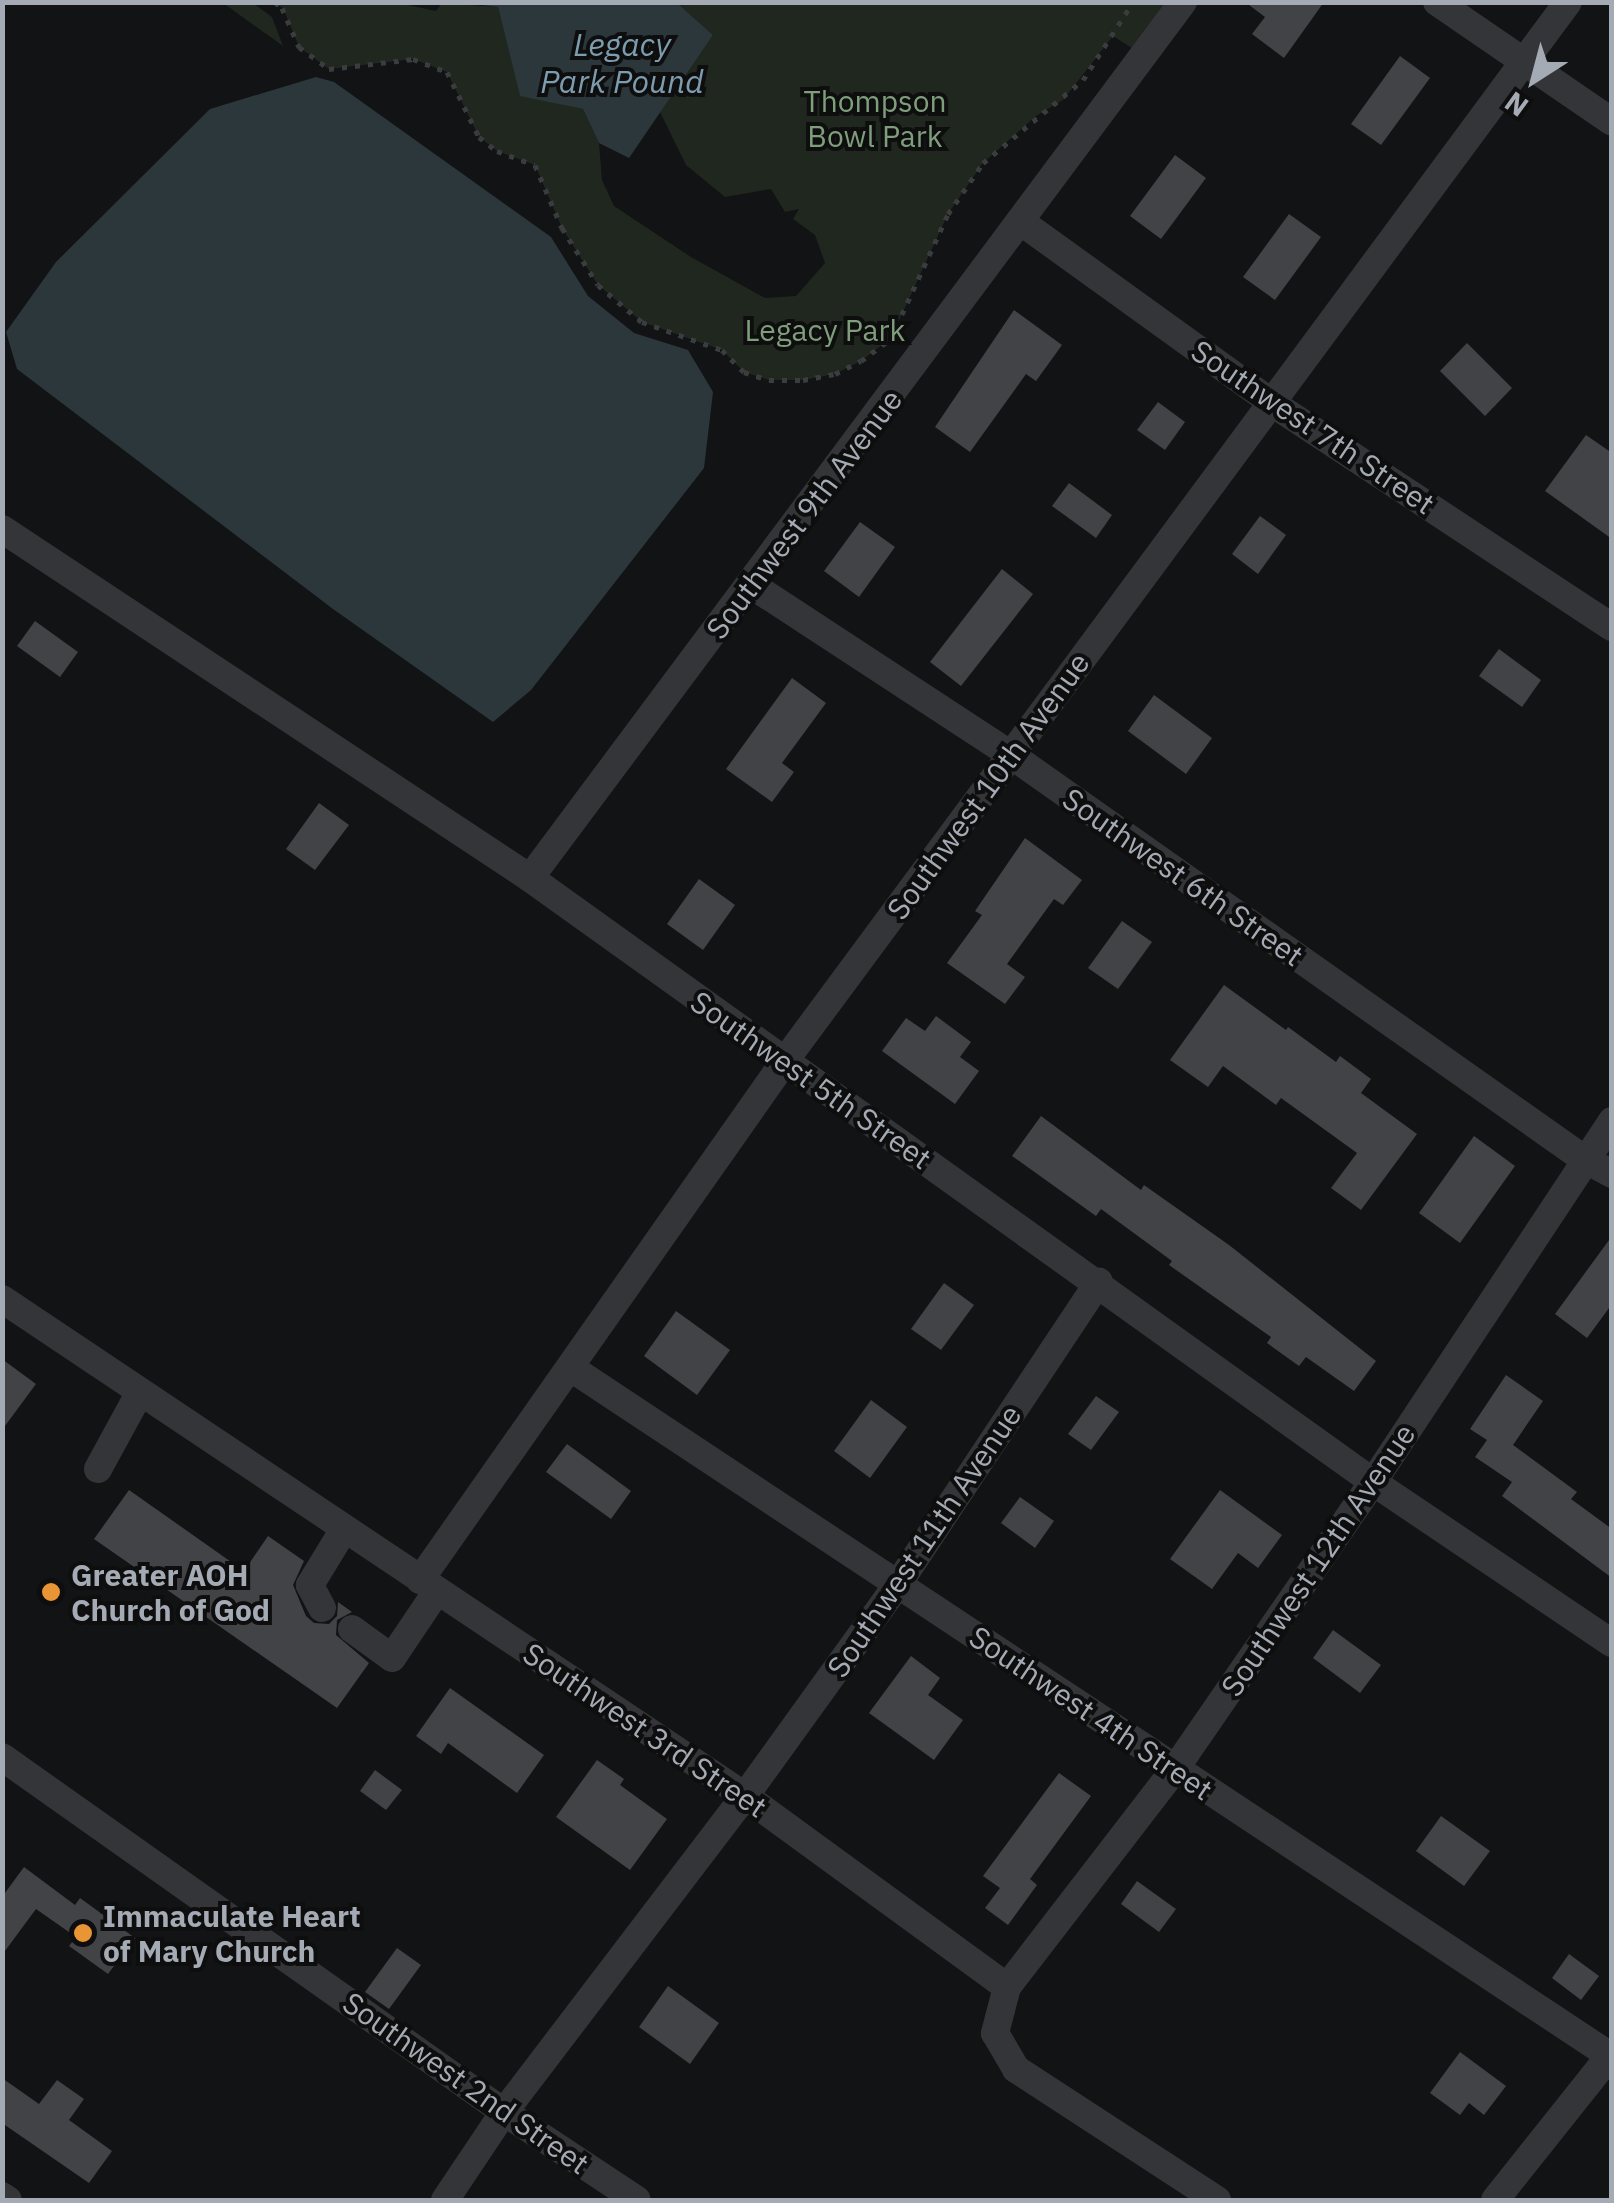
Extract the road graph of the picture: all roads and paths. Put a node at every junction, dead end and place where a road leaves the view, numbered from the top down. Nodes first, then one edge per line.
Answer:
1 (275, 2) edge
2 (1133, 2) edge
3 (1183, 2) edge
4 (1437, 2) edge
5 (1568, 2) edge
6 (1523, 63) junction
7 (1612, 122) edge
8 (1020, 221) junction
9 (1272, 402) junction
10 (2, 529) edge
11 (750, 584) junction
12 (1612, 627) edge
13 (1010, 755) junction
14 (530, 878) junction
15 (784, 1062) junction
16 (1612, 1121) edge
17 (1584, 1159) junction
18 (1612, 1174) edge
19 (1098, 1282) junction
20 (2, 1300) edge
21 (571, 1368) junction
22 (140, 1392) junction
23 (98, 1469) dead end
24 (1373, 1482) junction
25 (344, 1529) junction
26 (898, 1584) junction
27 (428, 1585) junction
28 (322, 1608) dead end
29 (352, 1629) dead end
30 (1612, 1643) edge
31 (2, 1757) edge
32 (1175, 1769) junction
33 (745, 1796) junction
34 (1007, 1987) junction
35 (1611, 2055) edge
36 (504, 2112) junction
37 (445, 2200) edge
38 (637, 2200) edge
39 (1217, 2200) edge
40 (1495, 2200) edge

1 - 2 path
3 - 8 street, Southwest 9th Avenue
4 - 6 street
5 - 6 street, Southwest 10th Avenue
6 - 7 street
6 - 9 street, Southwest 10th Avenue
8 - 9 street, Southwest 7th Street
8 - 11 street, Southwest 9th Avenue
9 - 12 street, Southwest 7th Street
9 - 13 street, Southwest 10th Avenue
10 - 14 street, Southwest 5th Street
11 - 13 street, Southwest 6th Street
11 - 14 street, Southwest 9th Avenue
13 - 15 street, Southwest 10th Avenue
13 - 17 street, Southwest 6th Street
14 - 15 street, Southwest 5th Street
15 - 19 street, Southwest 5th Street
15 - 21 street, Southwest 10th Avenue
16 - 17 street, Southwest 12th Avenue
17 - 18 street, Southwest 6th Street
17 - 24 street, Southwest 12th Avenue
19 - 24 street, Southwest 5th Street
19 - 26 street, Southwest 11th Avenue
20 - 22 street, Southwest 3rd Street
21 - 26 street, Southwest 4th Street
21 - 27 street, Southwest 10th Avenue
22 - 23 street
22 - 25 street, Southwest 3rd Street
24 - 30 street, Southwest 5th Street
24 - 32 street, Southwest 12th Avenue
25 - 27 street, Southwest 3rd Street
25 - 28 street
26 - 32 street, Southwest 4th Street
26 - 33 street, Southwest 11th Avenue
27 - 29 street, Southwest 10th Avenue
27 - 33 street, Southwest 3rd Street
31 - 36 street, Southwest 2nd Street
32 - 34 street, Southwest 12th Avenue
32 - 35 street, Southwest 4th Street
33 - 34 street, Southwest 3rd Street
33 - 36 street, Southwest 11th Avenue
34 - 39 street
35 - 40 street
36 - 37 street, Southwest 11th Avenue
36 - 38 street, Southwest 2nd Street

